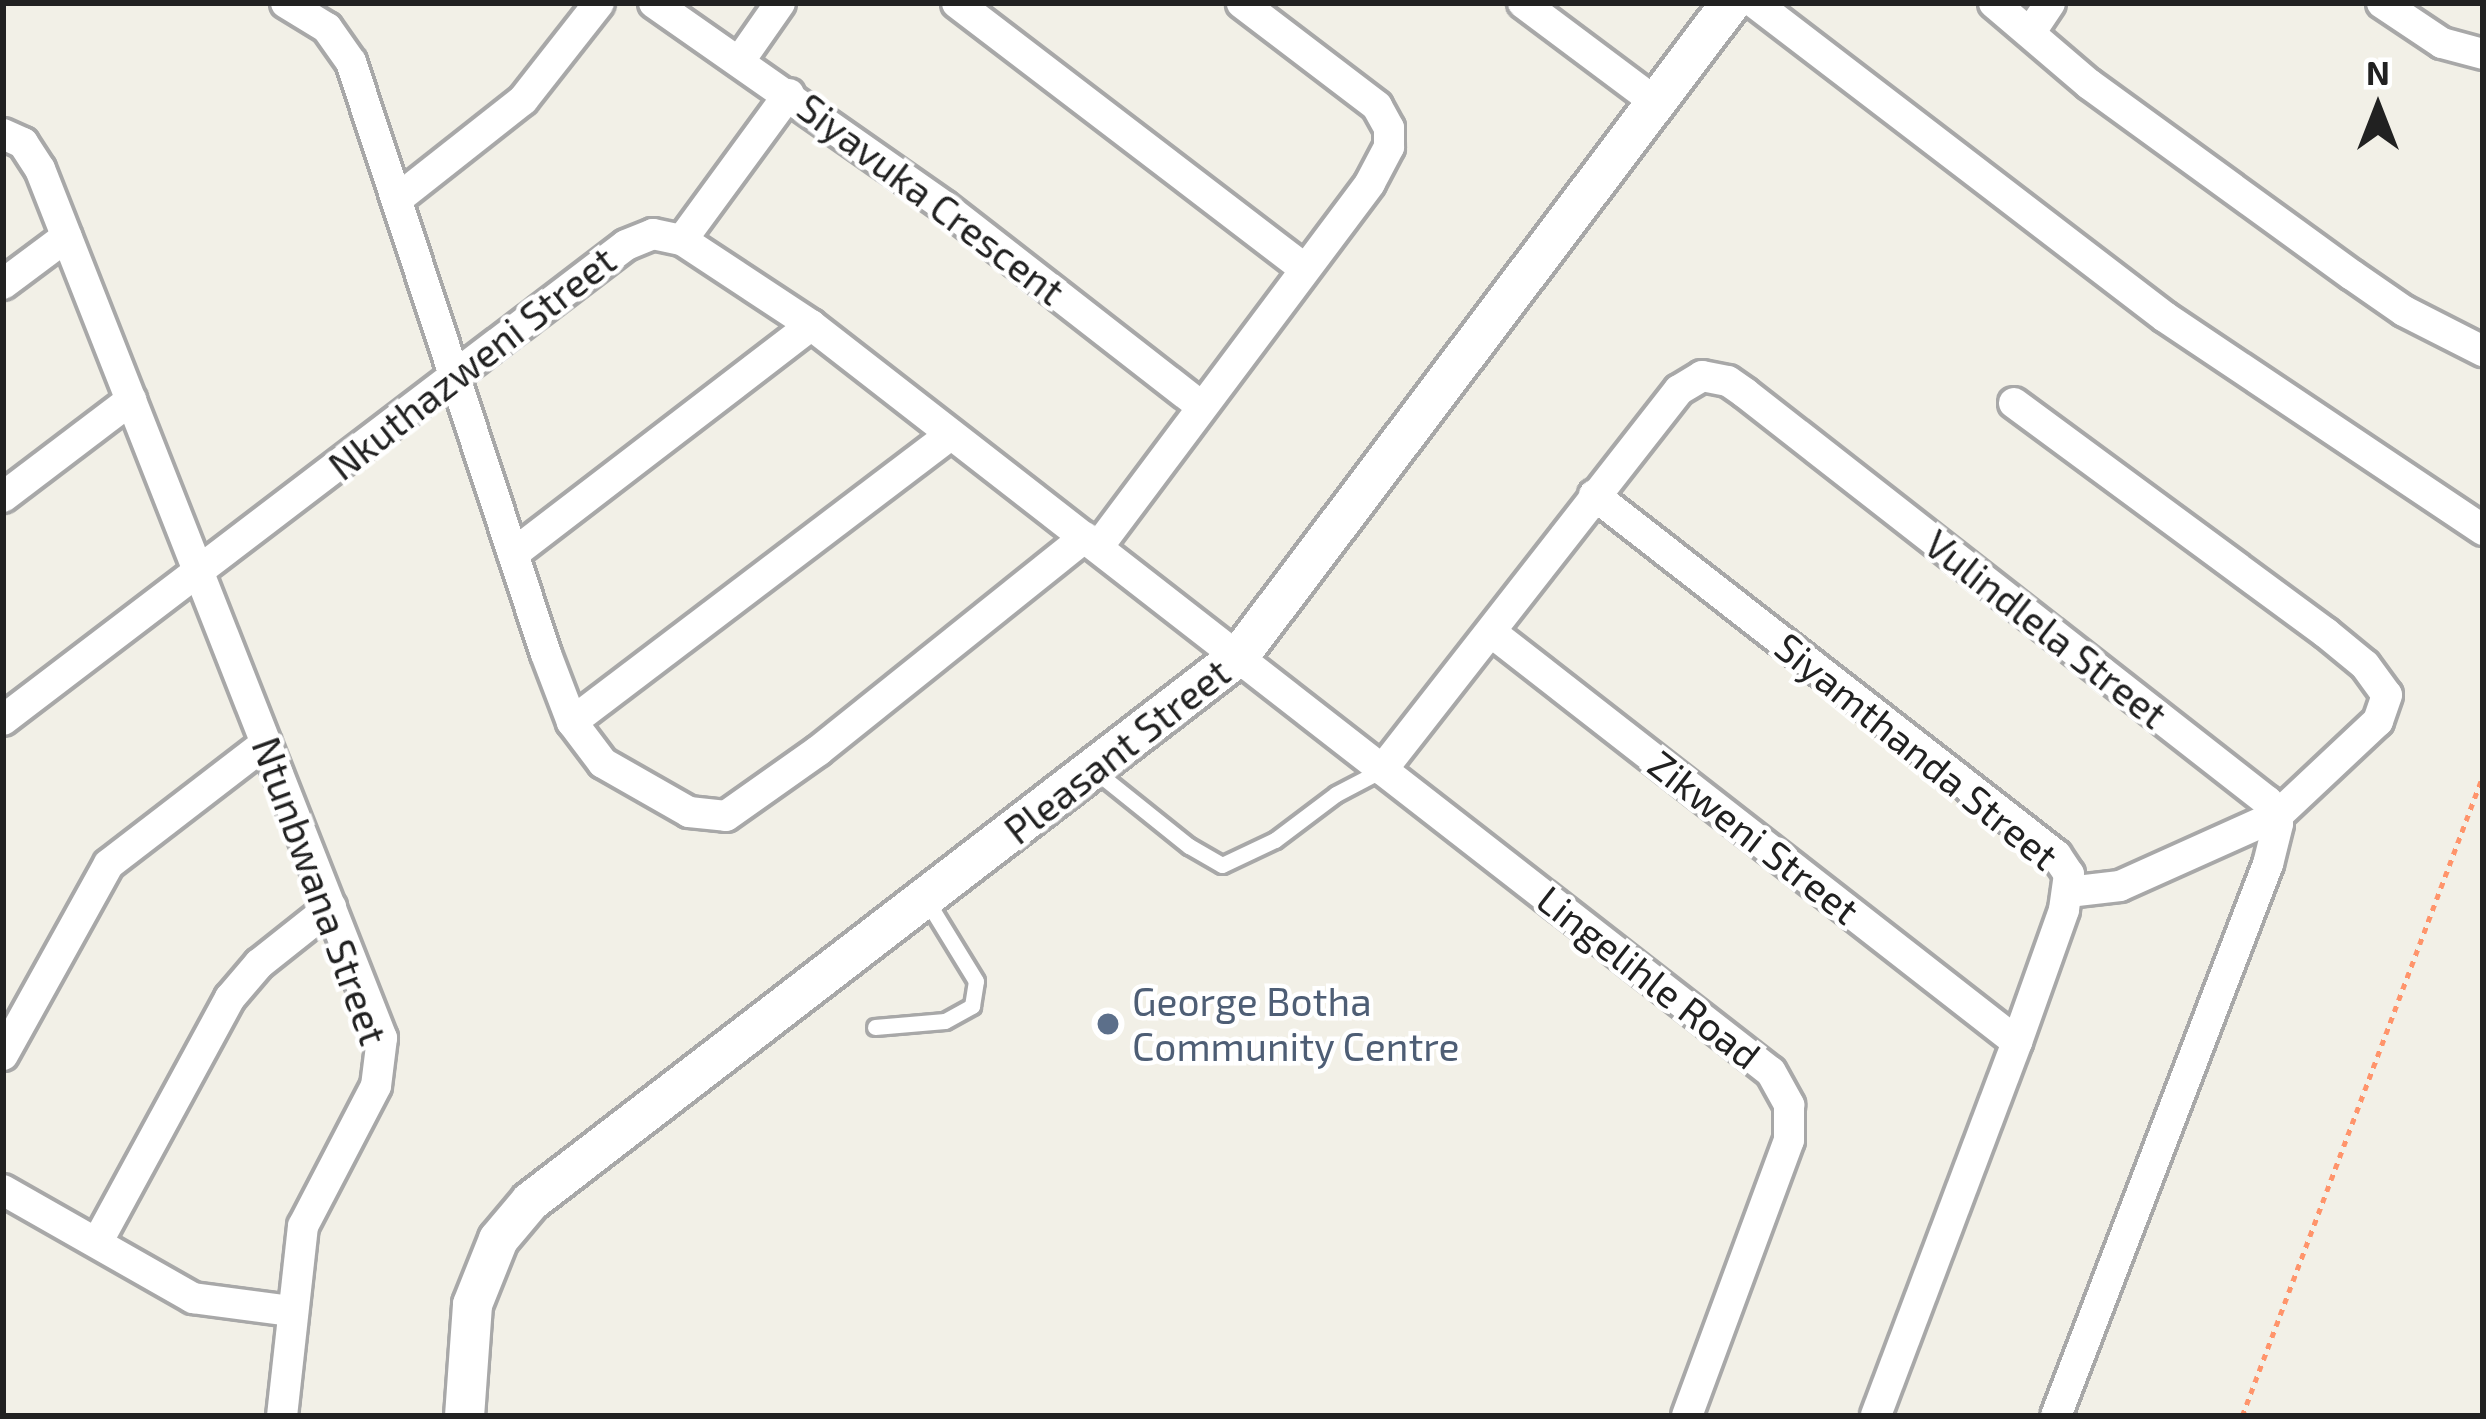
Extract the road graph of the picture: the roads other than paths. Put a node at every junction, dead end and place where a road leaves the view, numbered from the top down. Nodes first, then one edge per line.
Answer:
1 (286, 3) edge
2 (599, 3) edge
3 (654, 3) edge
4 (780, 3) edge
5 (958, 3) edge
6 (1242, 3) edge
7 (1522, 3) edge
8 (1730, 3) edge
9 (1756, 3) edge
10 (1994, 3) edge
11 (2050, 3) edge
12 (2382, 3) edge
13 (2032, 30) junction
14 (2483, 54) edge
15 (740, 59) junction
16 (789, 94) junction
17 (1654, 101) junction
18 (3, 134) edge
19 (400, 196) junction
20 (66, 236) junction
21 (682, 240) junction
22 (1305, 269) junction
23 (3, 284) edge
24 (811, 325) junction
25 (2483, 351) edge
26 (458, 376) junction
27 (131, 400) junction
28 (2014, 403) dead end
29 (1201, 406) junction
30 (950, 435) junction
31 (1594, 495) junction
32 (3, 497) edge
33 (2483, 530) edge
34 (1092, 542) junction
35 (513, 554) junction
36 (198, 572) junction
37 (1491, 632) junction
38 (1239, 655) junction
39 (3, 720) edge
40 (572, 722) junction
41 (266, 743) junction
42 (1094, 770) junction
43 (1382, 770) junction
44 (2278, 815) junction
45 (2068, 892) junction
46 (925, 898) junction
47 (331, 908) junction
48 (875, 1028) dead end
49 (2017, 1042) junction
50 (3, 1055) edge
51 (3, 1190) edge
52 (98, 1241) junction
53 (290, 1311) junction
54 (282, 1416) edge
55 (464, 1416) edge
56 (1687, 1416) edge
57 (1876, 1416) edge
58 (2056, 1416) edge

1 - 19 street
2 - 19 street
3 - 15 street, Siyavuka Crescent
4 - 15 street
5 - 22 street
6 - 22 street
7 - 17 street
8 - 17 street, Pleasant Street
9 - 33 street
10 - 13 street
11 - 13 street
12 - 14 street
13 - 25 street
15 - 16 street, Siyavuka Crescent
16 - 21 street
16 - 29 street, Siyavuka Crescent
17 - 38 street, Pleasant Street
18 - 20 street, Ntunbwana Street
19 - 26 street
20 - 23 street
20 - 27 street, Ntunbwana Street
21 - 24 street
21 - 26 street, Nkuthazweni Street
22 - 29 street
24 - 30 street
24 - 35 street
26 - 35 street
26 - 36 street, Nkuthazweni Street
27 - 32 street
27 - 36 street, Ntunbwana Street
28 - 44 street
29 - 34 street
30 - 34 street
30 - 40 street
31 - 37 street, Vulindlela Street
31 - 44 street, Vulindlela Street
31 - 45 street, Siyamthanda Street
34 - 38 street
34 - 40 street
35 - 40 street
36 - 39 street, Nkuthazweni Street
36 - 41 street, Ntunbwana Street
37 - 43 street, Vulindlela Street
37 - 49 street, Zikweni Street
38 - 42 street, Pleasant Street
38 - 43 street, Lingelihle Road
41 - 47 street, Ntunbwana Street
41 - 50 street
42 - 43 lane
42 - 46 street, Pleasant Street
43 - 56 street, Lingelihle Road
44 - 45 street
44 - 58 street
45 - 49 street, Siyamthanda Street
46 - 48 lane
46 - 55 street, Pleasant Street
47 - 52 street
47 - 53 street, Ntunbwana Street
49 - 57 street, Siyamthanda Street
51 - 52 street
52 - 53 street
53 - 54 street, Ntunbwana Street

